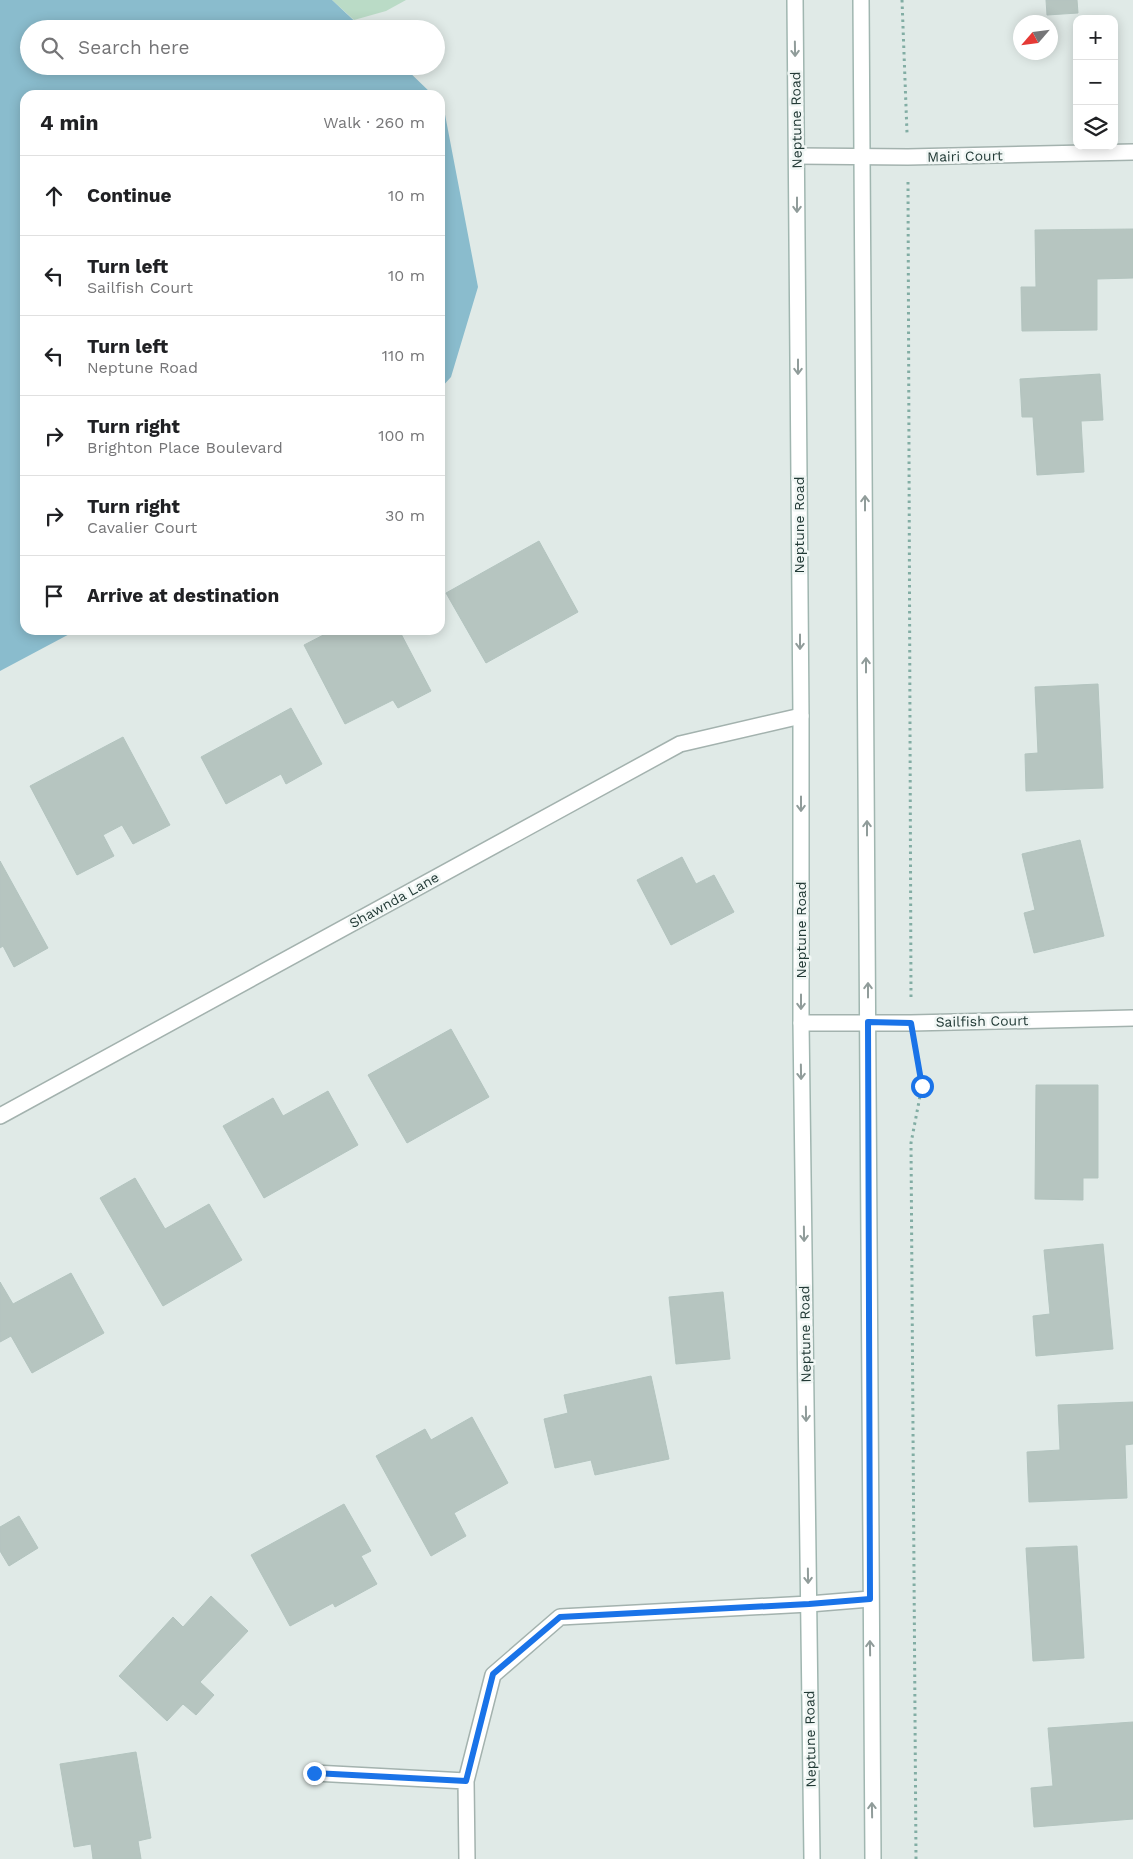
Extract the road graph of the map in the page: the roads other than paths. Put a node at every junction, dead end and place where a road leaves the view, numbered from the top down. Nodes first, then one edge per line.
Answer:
1 (795, 0) edge
2 (861, 0) edge
3 (1133, 152) edge
4 (797, 156) junction
5 (863, 156) junction
6 (801, 716) junction
7 (1133, 1018) edge
8 (868, 1022) junction
9 (801, 1023) junction
10 (0, 1116) edge
11 (870, 1599) junction
12 (809, 1604) junction
13 (314, 1773) dead end
14 (466, 1781) junction
15 (467, 1859) edge
16 (812, 1859) edge
17 (873, 1859) edge

1 -> 4 main road, Neptune Road
2 - 5 main road
3 - 5 main road, Mairi Court
4 - 5 main road, Mairi Court
4 -> 6 main road, Neptune Road
8 -> 5 main road
6 -> 9 main road, Neptune Road
6 - 10 main road, Shawnda Lane
7 - 8 main road, Sailfish Court
8 - 9 main road, Sailfish Court
8 - 11 main road
9 -> 12 main road, Neptune Road
11 - 12 main road
17 -> 11 main road
12 - 14 main road
12 - 16 main road, Neptune Road
13 - 14 main road
14 - 15 main road

